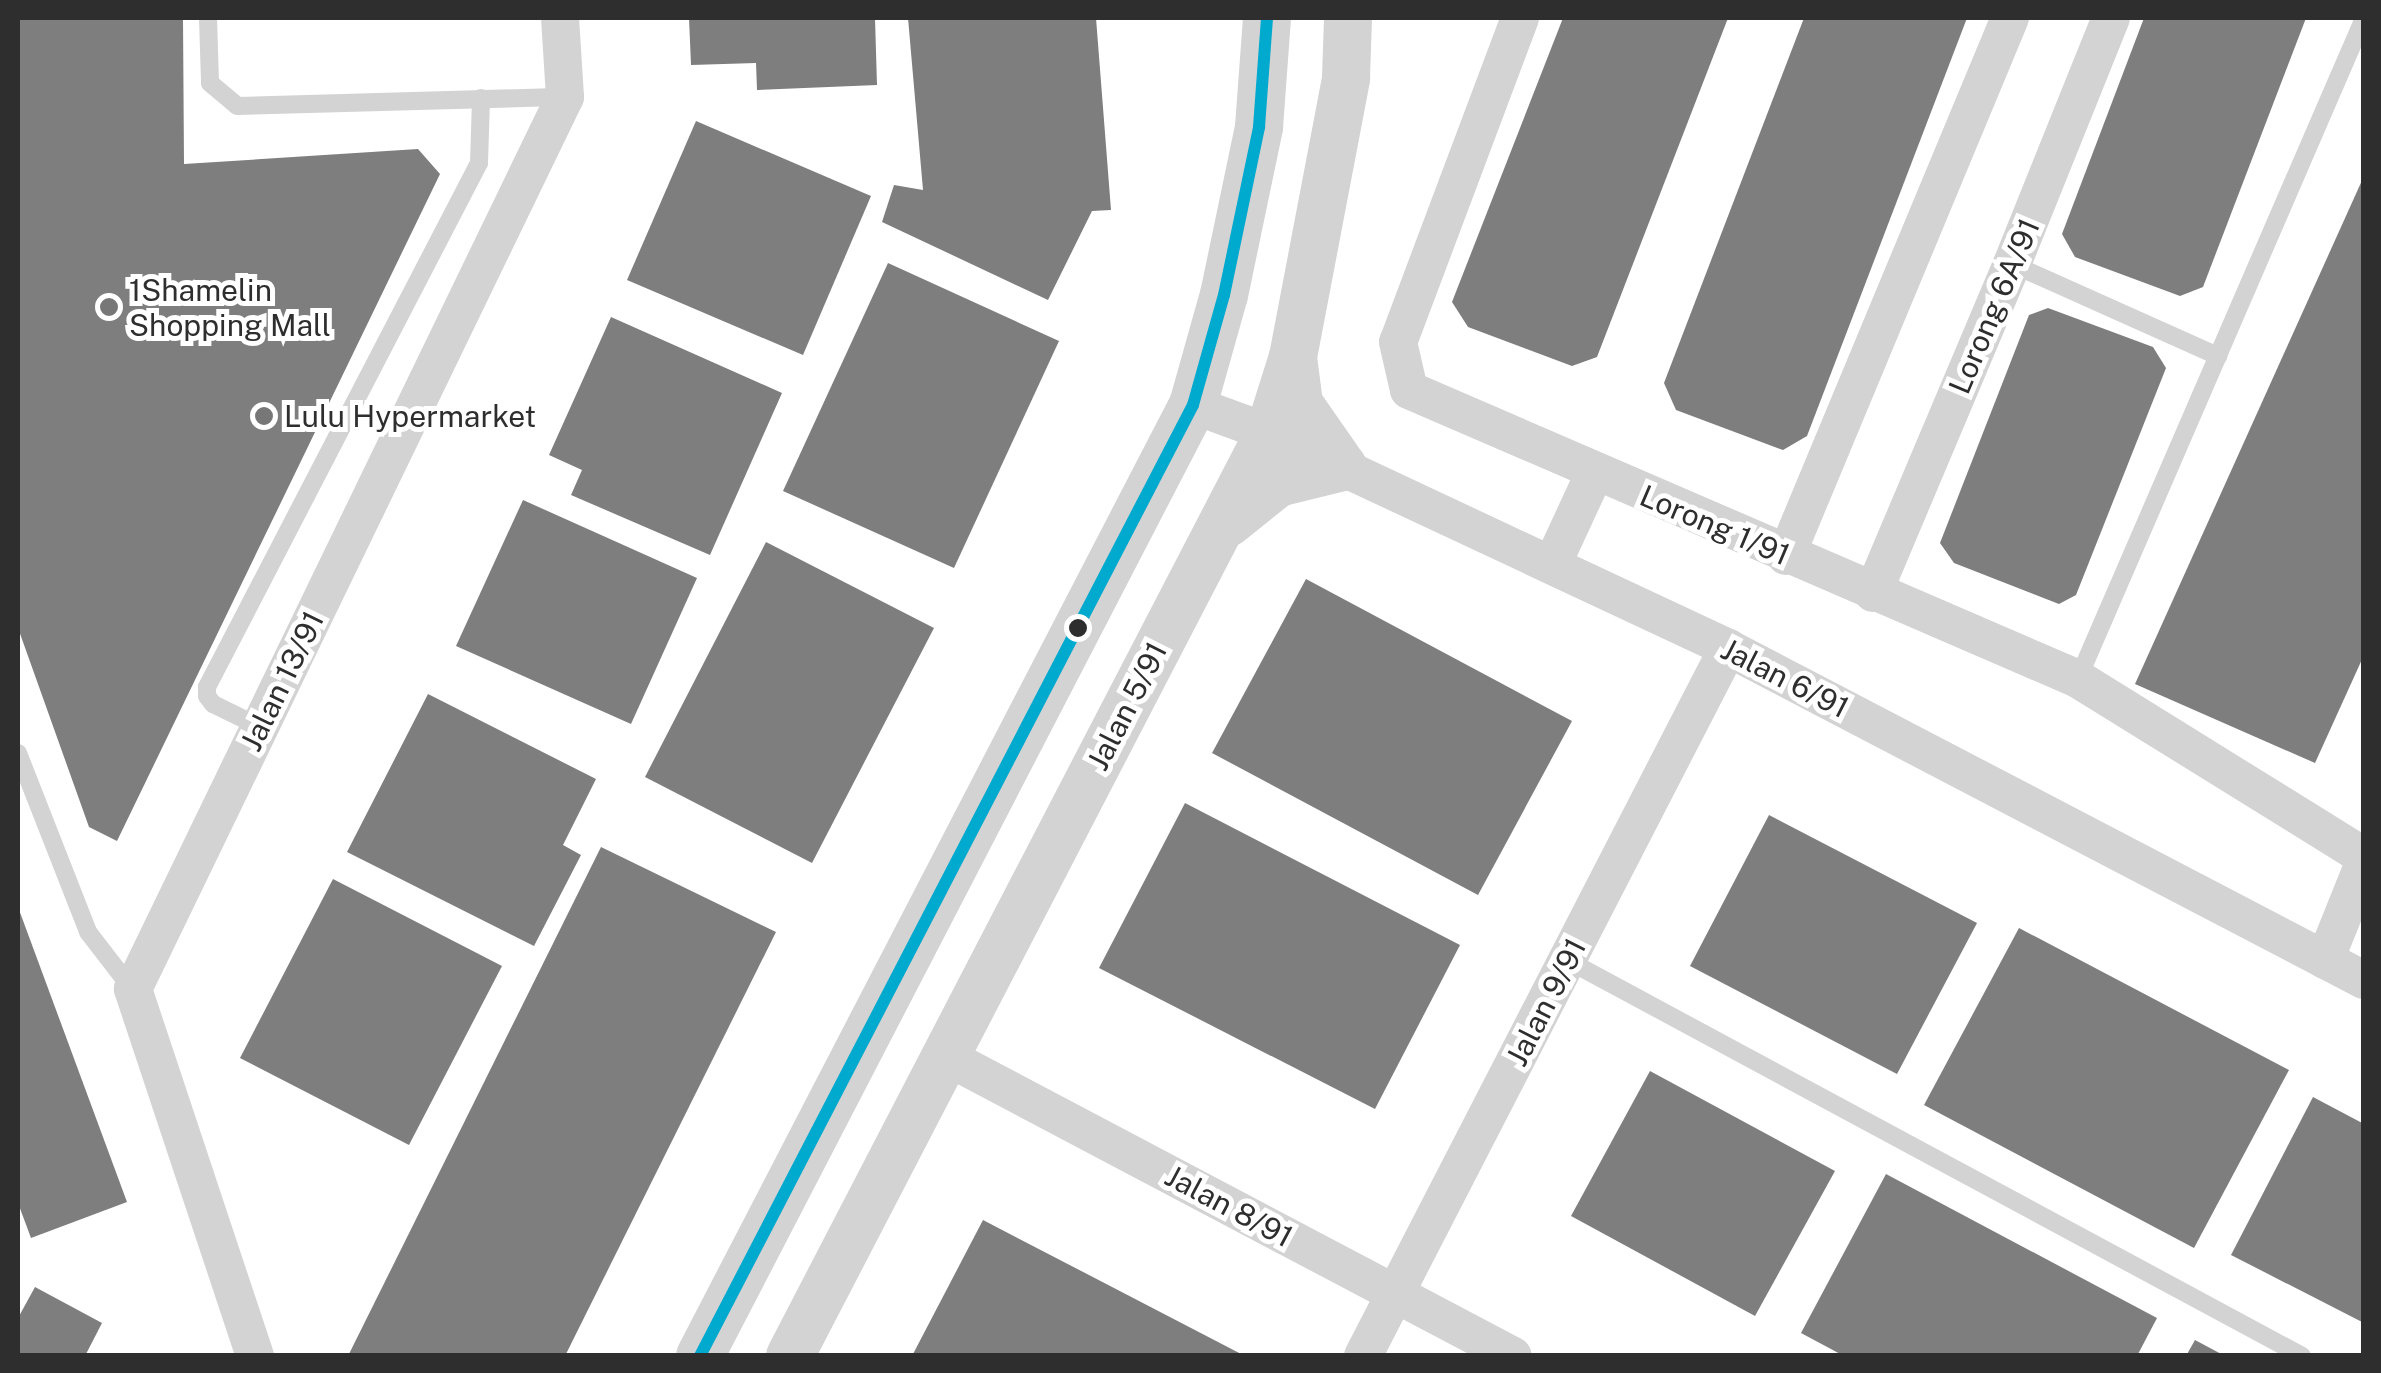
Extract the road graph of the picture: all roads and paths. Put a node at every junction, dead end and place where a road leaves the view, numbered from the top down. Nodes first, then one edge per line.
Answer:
1 (208, 18) edge
2 (560, 18) edge
3 (1267, 18) edge
4 (1348, 18) edge
5 (1520, 18) edge
6 (2010, 18) edge
7 (2110, 18) edge
8 (2364, 18) edge
9 (565, 97) junction
10 (481, 98) junction
11 (2012, 264) junction
12 (2218, 356) junction
13 (1292, 357) junction
14 (1193, 404) junction
15 (1269, 433) junction
16 (1343, 468) junction
17 (1595, 472) junction
18 (1218, 532) junction
19 (1786, 556) junction
20 (1552, 565) junction
21 (1872, 592) junction
22 (1728, 648) junction
23 (2078, 679) junction
24 (260, 727) junction
25 (18, 753) edge
26 (2364, 859) edge
27 (1567, 960) junction
28 (2325, 960) junction
29 (2364, 980) edge
30 (133, 989) junction
31 (945, 1056) junction
32 (1395, 1293) junction
33 (255, 1356) edge
34 (700, 1356) edge
35 (790, 1356) edge
36 (1363, 1356) edge
37 (1513, 1356) edge
38 (2302, 1356) edge

1 - 10 lane
2 - 9 street, Jalan 13/91
3 - 14 street
4 - 13 street, Jalan 5/91
5 - 17 street, Lorong 1/91
6 - 19 street
7 - 11 street, Lorong 6A/91
8 - 12 lane
9 - 10 lane
9 - 24 street, Jalan 13/91
10 - 24 lane
11 - 12 lane
11 - 21 street, Lorong 6A/91
12 - 23 lane
13 - 15 street, Jalan 5/91
13 - 16 street
14 - 15 street, Jalan 6/91
14 - 34 street
15 - 16 street, Jalan 6/91
15 - 18 street, Jalan 5/91
16 - 18 street
16 - 20 street, Jalan 6/91
17 - 19 street, Lorong 1/91
17 - 20 street
18 - 31 street, Jalan 5/91
19 - 21 street, Lorong 1/91
20 - 22 street, Jalan 6/91
21 - 23 street, Lorong 1/91
22 - 27 street, Jalan 9/91
22 - 28 street, Jalan 6/91
23 - 26 street, Lorong 1/91
24 - 30 street, Jalan 13/91
25 - 30 lane
26 - 28 street
27 - 32 street, Jalan 9/91
27 - 38 lane
28 - 29 street, Jalan 6/91
30 - 33 street
31 - 32 street, Jalan 8/91
31 - 35 street, Jalan 5/91
32 - 36 street, Jalan 9/91
32 - 37 street, Jalan 8/91

